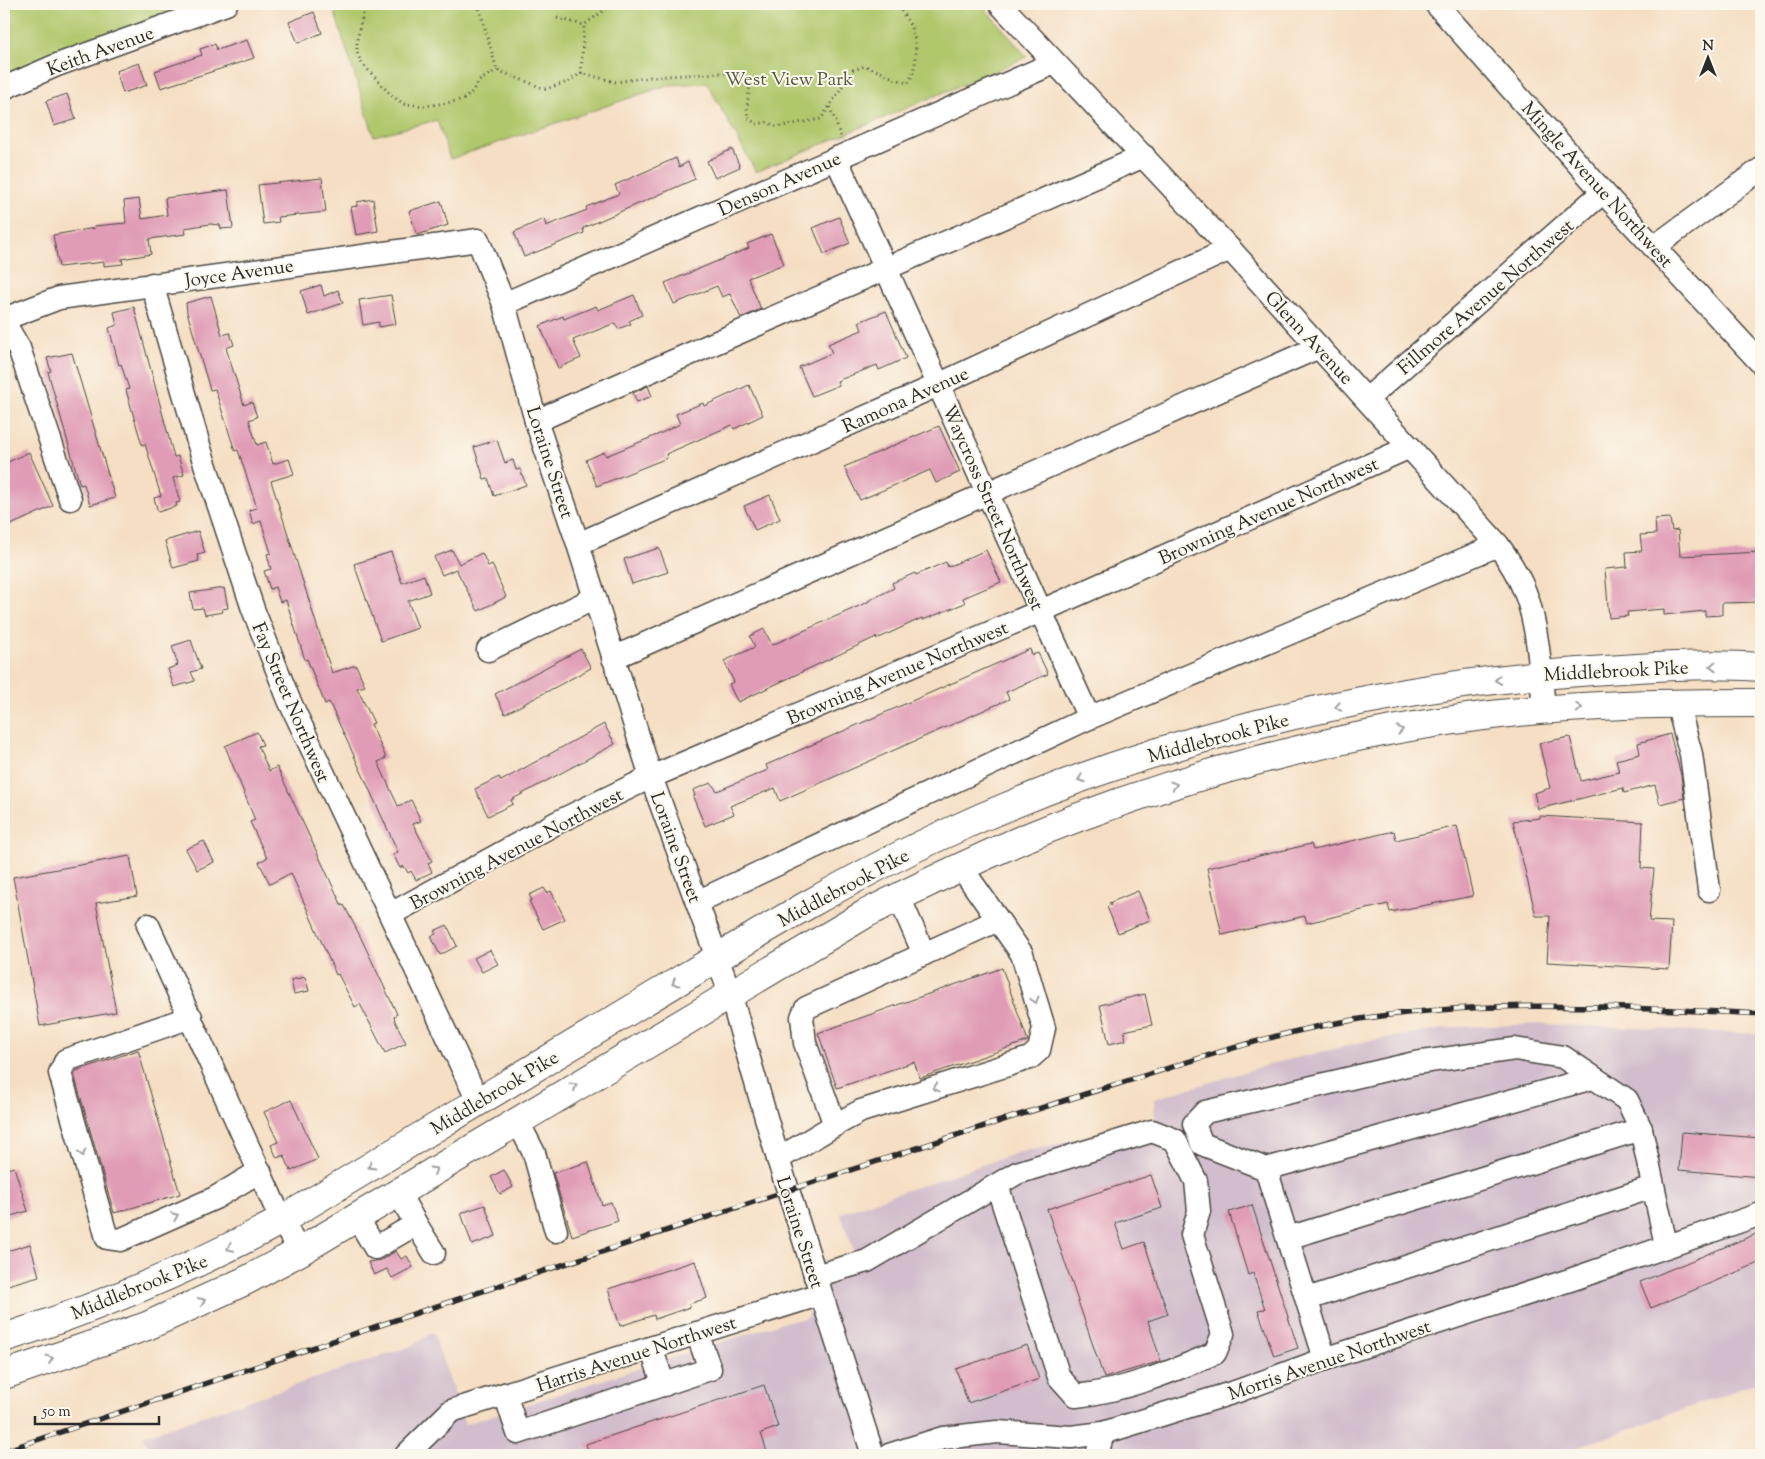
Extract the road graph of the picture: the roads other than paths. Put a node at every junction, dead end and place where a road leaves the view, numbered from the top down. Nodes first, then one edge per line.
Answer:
1 (226, 4) edge
2 (1000, 4) edge
3 (1448, 7) edge
4 (1054, 63) junction
5 (4, 88) edge
6 (842, 156) junction
7 (1144, 156) junction
8 (1761, 169) edge
9 (1603, 192) junction
10 (478, 240) joint
11 (1654, 246) junction
12 (1230, 249) junction
13 (885, 268) junction
14 (152, 284) junction
15 (504, 304) junction
16 (4, 320) edge
17 (1319, 347) junction
18 (1761, 363) edge
19 (938, 385) junction
20 (1367, 399) junction
21 (536, 421) junction
22 (1410, 447) junction
23 (988, 494) junction
24 (70, 499) dead end
25 (578, 544) junction
26 (1498, 545) junction
27 (595, 598) junction
28 (1041, 611) junction
29 (488, 650) dead end
30 (613, 658) junction
31 (1761, 666) edge
32 (1541, 674) junction
33 (1677, 702) junction
34 (1761, 703) edge
35 (1544, 710) junction
36 (1089, 718) junction
37 (1115, 766) junction
38 (651, 777) junction
39 (1128, 800) junction
40 (961, 867) junction
41 (1709, 890) dead end
42 (898, 897) junction
43 (696, 902) junction
44 (391, 914) junction
45 (998, 920) junction
46 (148, 925) dead end
47 (924, 954) junction
48 (717, 958) junction
49 (730, 993) junction
50 (191, 1017) junction
51 (1593, 1078) junction
52 (478, 1101) junction
53 (517, 1120) junction
54 (835, 1125) junction
55 (1641, 1129) junction
56 (778, 1159) junction
57 (1266, 1169) junction
58 (260, 1171) junction
59 (997, 1185) junction
60 (1653, 1187) junction
61 (398, 1192) junction
62 (1761, 1214) edge
63 (357, 1217) junction
64 (282, 1220) junction
65 (416, 1224) junction
66 (556, 1231) dead end
67 (1288, 1238) junction
68 (1666, 1245) junction
69 (299, 1252) junction
70 (434, 1253) dead end
71 (818, 1285) junction
72 (1307, 1299) junction
73 (697, 1333) junction
74 (4, 1338) edge
75 (652, 1348) junction
76 (1325, 1359) junction
77 (4, 1375) edge
78 (664, 1385) junction
79 (505, 1394) junction
80 (1103, 1434) junction
81 (426, 1447) edge
82 (946, 1447) edge
83 (406, 1455) edge
84 (873, 1455) edge
85 (889, 1455) edge
86 (1097, 1455) edge

1 - 5 street, Keith Avenue
2 - 4 street, Glenn Avenue
3 - 9 street, Mingle Avenue Northwest
4 - 6 street, Denson Avenue
4 - 7 street, Glenn Avenue
6 - 13 street, Waycross Street Northwest
6 - 15 street, Denson Avenue
7 - 12 street, Glenn Avenue
7 - 13 street
8 - 11 street
9 - 11 street, Mingle Avenue Northwest
9 - 20 street, Fillmore Avenue Northwest
10 - 14 street, Joyce Avenue
10 - 15 street, Loraine Street
11 - 18 street, Mingle Avenue Northwest
12 - 17 street, Glenn Avenue
12 - 19 street, Ramona Avenue
13 - 19 street, Waycross Street Northwest
13 - 21 street
14 - 16 street, Joyce Avenue
14 - 44 street, Fay Street Northwest
15 - 21 street, Loraine Street
16 - 24 street
17 - 20 street, Glenn Avenue
17 - 23 street
19 - 23 street, Waycross Street Northwest
19 - 25 street, Ramona Avenue
20 - 22 street, Glenn Avenue
21 - 25 street, Loraine Street
22 - 26 street, Glenn Avenue
22 - 28 street, Browning Avenue Northwest
23 - 28 street, Waycross Street Northwest
23 - 30 street
25 - 27 street, Loraine Street
26 - 32 street, Glenn Avenue
26 - 36 street
27 - 29 street
27 - 30 street, Loraine Street
28 - 36 street, Waycross Street Northwest
28 - 38 street, Browning Avenue Northwest
30 - 38 street, Loraine Street
31 -> 32 main road, Middlebrook Pike
32 - 35 street, Glenn Avenue
32 -> 37 main road, Middlebrook Pike
33 - 34 main road, Middlebrook Pike
35 -> 33 main road, Middlebrook Pike
33 - 41 street
39 -> 35 main road, Middlebrook Pike
36 - 43 street
37 - 39 main road
37 -> 48 main road, Middlebrook Pike
38 - 43 street, Loraine Street
38 - 44 street, Browning Avenue Northwest
39 - 40 main road, Middlebrook Pike
40 - 42 main road, Middlebrook Pike
40 - 45 street
42 - 47 street
42 - 49 main road, Middlebrook Pike
43 - 48 street, Loraine Street
44 - 52 street, Fay Street Northwest
45 - 47 street
45 -> 54 street
46 - 50 street
47 - 54 street
48 - 49 street, Loraine Street
48 -> 52 main road, Middlebrook Pike
53 -> 49 main road, Middlebrook Pike
49 - 56 street, Loraine Street
50 - 58 street
50 -> 58 street
51 - 55 street
51 - 57 street
51 - 57 street
52 -> 64 main road, Middlebrook Pike
61 -> 53 main road, Middlebrook Pike
53 - 66 street
54 - 56 street
55 - 60 street
55 - 67 street
56 - 71 street, Loraine Street
57 - 67 street
58 - 64 street
59 - 59 street, Harris Avenue Northwest
59 - 71 street, Harris Avenue Northwest
60 - 68 street
60 - 72 street
61 - 63 main road, Middlebrook Pike
61 - 65 street
62 - 68 street, Morris Avenue Northwest
63 - 65 street
63 - 69 main road, Middlebrook Pike
64 - 69 street
64 -> 74 main road, Middlebrook Pike
65 - 70 street
67 - 72 street
68 - 76 street, Morris Avenue Northwest
77 -> 69 main road, Middlebrook Pike
71 - 73 street, Harris Avenue Northwest
71 - 84 street, Loraine Street
72 - 76 street
73 - 75 street, Harris Avenue Northwest
73 - 78 street
75 - 78 street
75 - 79 street, Harris Avenue Northwest
76 - 80 street, Morris Avenue Northwest
78 - 79 street
79 - 81 street, Harris Avenue Northwest
80 - 82 street, Morris Avenue Northwest
80 - 86 street
81 - 83 street
82 - 85 street, Morris Avenue Northwest

